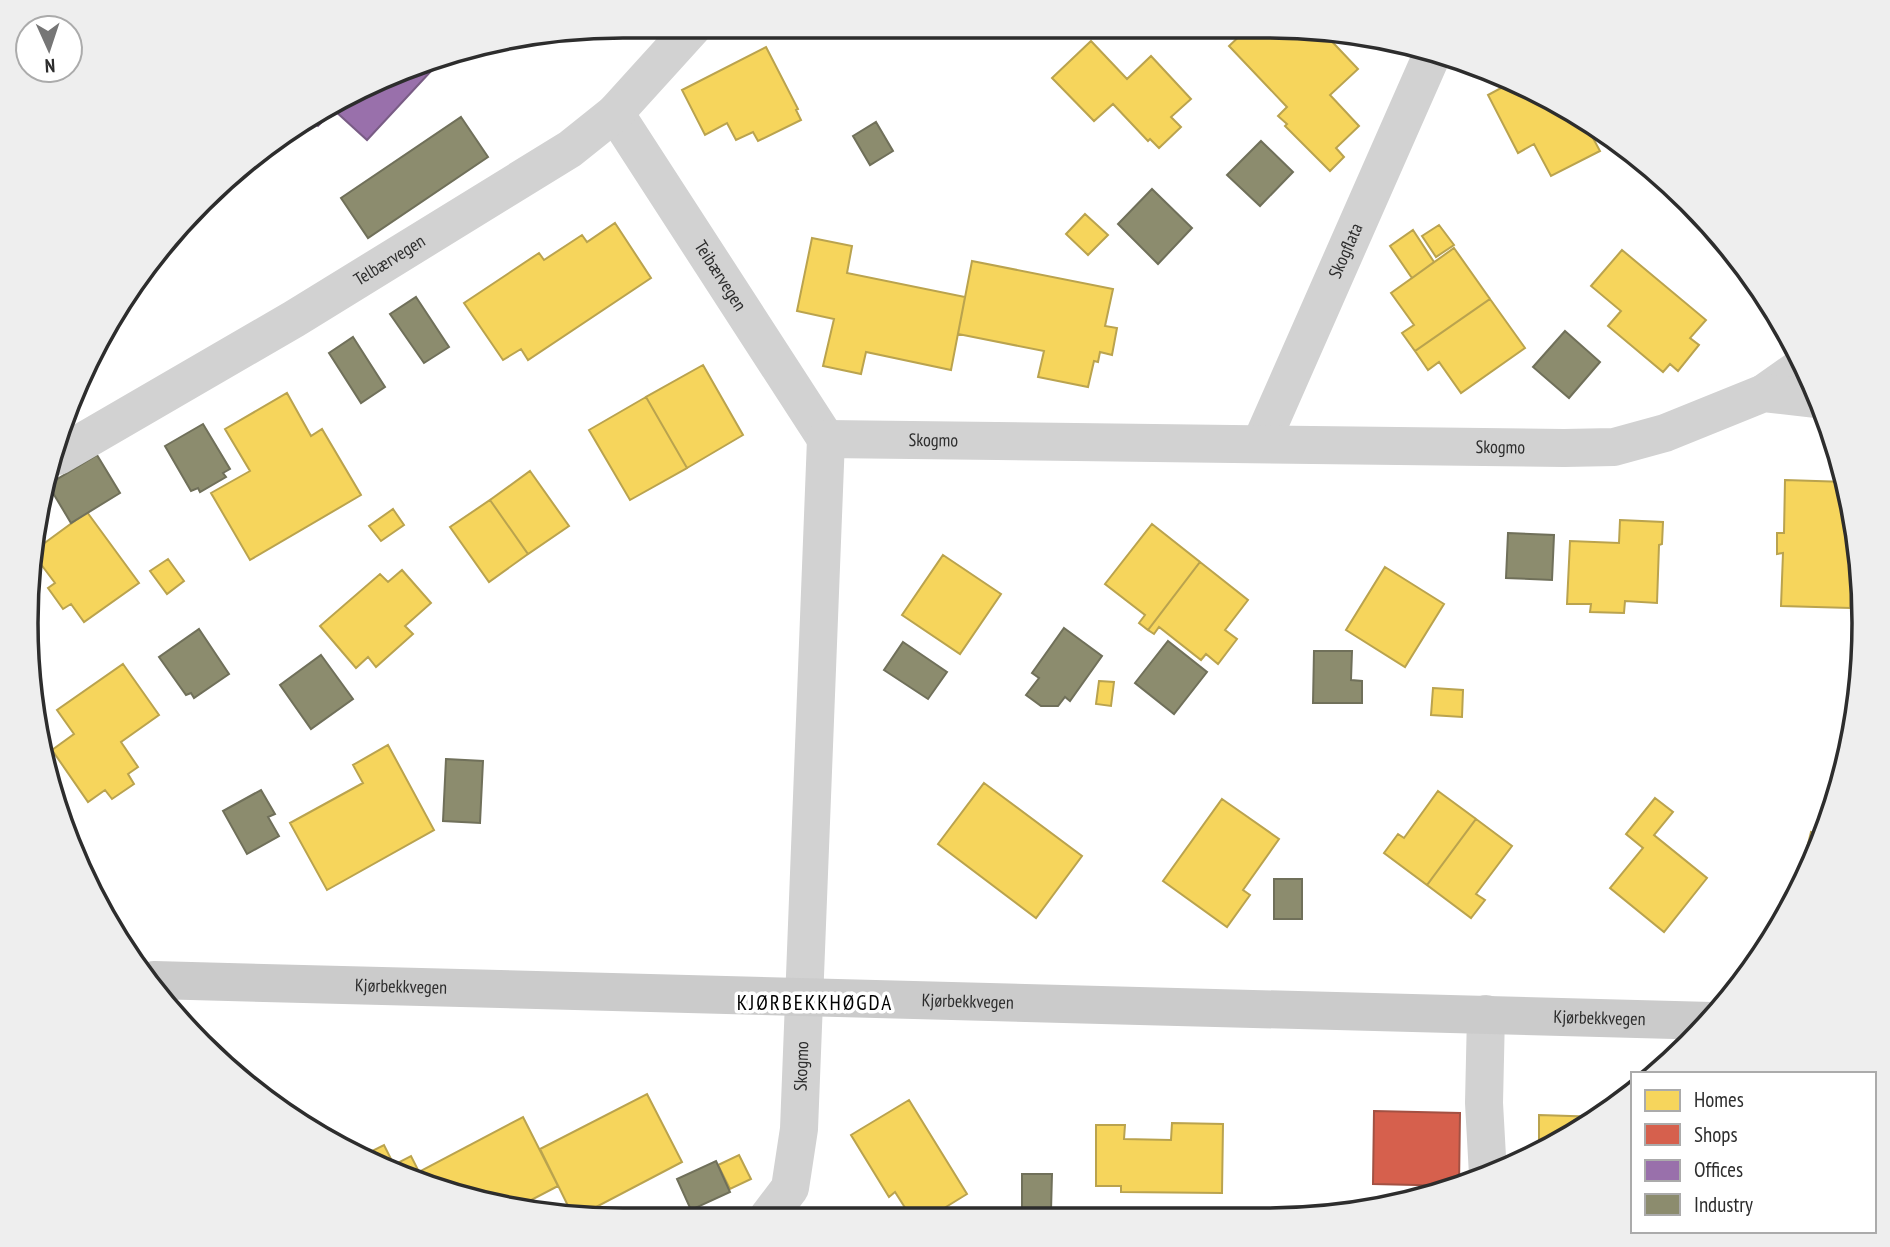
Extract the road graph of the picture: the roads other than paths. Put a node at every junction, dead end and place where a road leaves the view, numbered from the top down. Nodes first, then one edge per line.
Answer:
1 (683, 38) edge
2 (1429, 62) edge
3 (615, 113) junction
4 (1794, 372) edge
5 (1764, 394) junction
6 (1806, 398) edge
7 (825, 439) junction
8 (1261, 443) junction
9 (64, 452) edge
10 (159, 980) edge
11 (805, 997) junction
12 (1486, 1014) junction
13 (1695, 1020) edge
14 (1487, 1165) edge
15 (775, 1208) edge

1 - 3 street, Telbærvegen
2 - 8 street, Skogflata
3 - 7 street, Teibærvegen
3 - 9 street, Telbærvegen
4 - 5 street
5 - 6 street, Skogmo
5 - 8 street, Skogmo
7 - 8 street, Skogmo
7 - 11 street, Skogmo
10 - 11 street, Kjørbekkvegen
11 - 12 street, Kjørbekkvegen
11 - 15 street, Skogmo
12 - 13 street, Kjørbekkvegen
12 - 14 street

